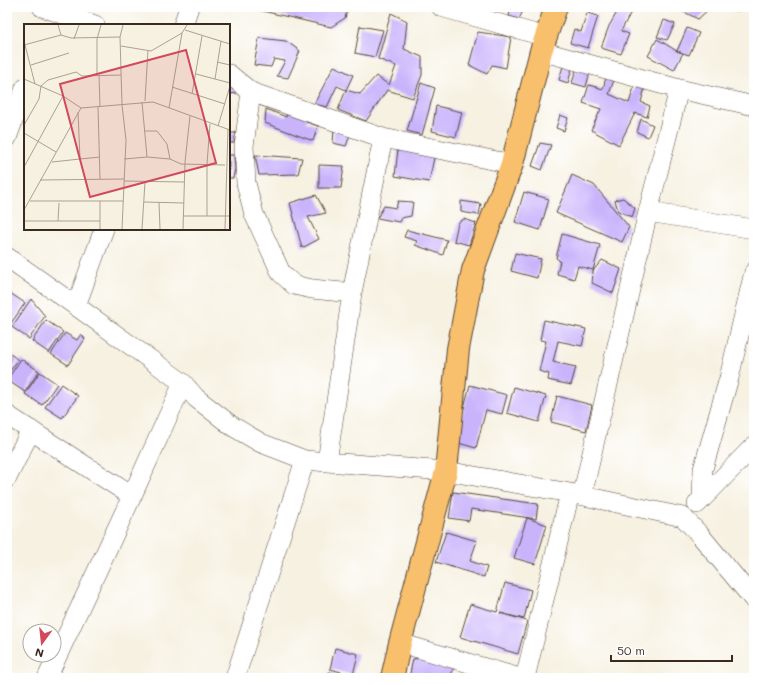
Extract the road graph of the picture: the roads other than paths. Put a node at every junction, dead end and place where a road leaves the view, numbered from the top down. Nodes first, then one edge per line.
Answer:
1 (188, 7) edge
2 (440, 7) edge
3 (556, 7) edge
4 (49, 12) edge
5 (91, 24) edge
6 (183, 24) edge
7 (544, 44) junction
8 (230, 75) edge
9 (679, 89) junction
10 (24, 91) edge
11 (251, 92) junction
12 (754, 106) edge
13 (7, 138) edge
14 (383, 138) junction
15 (512, 164) junction
16 (648, 212) junction
17 (104, 230) edge
18 (754, 230) edge
19 (7, 257) edge
20 (754, 272) edge
21 (352, 293) junction
22 (76, 306) junction
23 (183, 383) junction
24 (7, 415) edge
25 (31, 430) junction
26 (754, 446) edge
27 (305, 460) junction
28 (327, 462) junction
29 (446, 471) junction
30 (7, 478) edge
31 (576, 494) junction
32 (132, 496) junction
33 (702, 499) junction
34 (683, 517) junction
35 (754, 600) edge
36 (400, 644) junction
37 (47, 678) edge
38 (235, 678) edge
39 (392, 678) edge
40 (520, 678) edge
41 (525, 678) edge

1 - 6 street
2 - 7 street
3 - 7 main road
4 - 5 street
7 - 9 street
7 - 15 main road
8 - 11 street
9 - 12 street
9 - 16 street
10 - 13 street
11 - 14 street
11 - 21 street
14 - 15 street
14 - 21 street
15 - 29 main road
16 - 18 street
16 - 31 street
17 - 22 street
19 - 22 street
20 - 33 street
21 - 28 street
22 - 23 street
23 - 27 street
23 - 32 street
24 - 25 street
25 - 30 street
25 - 32 street
26 - 33 street
27 - 28 street
27 - 38 street
28 - 29 street
29 - 31 street
29 - 36 main road
31 - 34 street
31 - 41 street
32 - 37 street
33 - 34 street
34 - 35 street
36 - 39 main road
36 - 40 street

